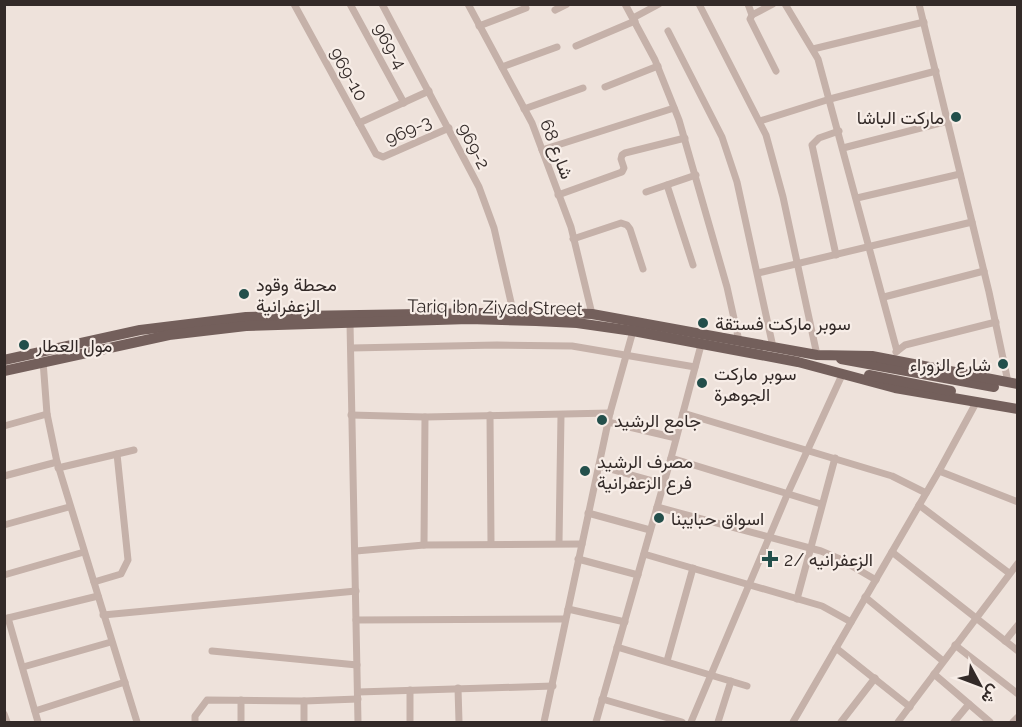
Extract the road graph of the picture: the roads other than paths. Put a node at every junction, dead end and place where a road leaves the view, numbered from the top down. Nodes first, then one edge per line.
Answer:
1 (294, 4) edge
2 (350, 4) edge
3 (382, 4) edge
4 (468, 4) edge
5 (567, 4) edge
6 (626, 4) edge
7 (659, 4) edge
8 (699, 4) edge
9 (748, 4) edge
10 (773, 4) edge
11 (785, 4) edge
12 (919, 4) edge
13 (526, 8) dead end
14 (555, 10) dead end
15 (752, 15) junction
16 (634, 20) junction
17 (924, 22) junction
18 (479, 26) junction
19 (668, 31) dead end
20 (576, 46) dead end
21 (557, 47) dead end
22 (813, 49) junction
23 (658, 66) junction
24 (501, 67) junction
25 (776, 71) dead end
26 (936, 71) junction
27 (605, 87) dead end
28 (583, 88) dead end
29 (429, 91) junction
30 (830, 99) junction
31 (404, 103) junction
32 (674, 108) junction
33 (524, 109) junction
34 (948, 121) junction
35 (760, 122) junction
36 (359, 123) junction
37 (448, 128) junction
38 (839, 131) junction
39 (685, 138) junction
40 (843, 148) junction
41 (542, 150) junction
42 (380, 157) joint
43 (960, 174) junction
44 (696, 175) junction
45 (668, 185) junction
46 (646, 192) dead end
47 (558, 195) junction
48 (857, 198) junction
49 (972, 222) junction
50 (573, 239) junction
51 (870, 247) junction
52 (836, 255) junction
53 (797, 264) junction
54 (693, 265) dead end
55 (643, 269) dead end
56 (984, 271) junction
57 (758, 273) junction
58 (884, 297) junction
59 (513, 311) junction
60 (592, 314) junction
61 (996, 322) junction
62 (350, 323) junction
63 (633, 331) junction
64 (739, 341) junction
65 (701, 345) junction
66 (774, 347) junction
67 (351, 348) junction
68 (627, 355) junction
69 (817, 355) junction
70 (895, 356) junction
71 (4, 360) edge
72 (43, 361) junction
73 (798, 362) junction
74 (695, 367) junction
75 (4, 370) edge
76 (842, 375) junction
77 (1012, 383) edge
78 (1017, 391) edge
79 (977, 401) junction
80 (1017, 403) edge
81 (1017, 409) edge
82 (610, 413) junction
83 (683, 413) junction
84 (47, 414) junction
85 (561, 414) junction
86 (351, 415) junction
87 (490, 415) junction
88 (425, 417) junction
89 (608, 422) junction
90 (4, 426) edge
91 (676, 438) junction
92 (134, 450) dead end
93 (809, 450) junction
94 (117, 454) junction
95 (671, 458) junction
96 (835, 458) junction
97 (57, 465) junction
98 (599, 466) junction
99 (939, 471) junction
100 (4, 476) edge
101 (664, 484) junction
102 (926, 493) junction
103 (787, 495) junction
104 (1017, 502) edge
105 (821, 504) junction
106 (919, 505) junction
107 (69, 507) junction
108 (657, 507) junction
109 (588, 513) junction
110 (4, 525) edge
111 (650, 530) junction
112 (770, 538) junction
113 (491, 543) junction
114 (559, 543) junction
115 (582, 544) junction
116 (424, 545) junction
117 (810, 549) junction
118 (356, 551) junction
119 (84, 552) junction
120 (892, 552) junction
121 (644, 554) junction
122 (578, 559) junction
123 (1017, 563) edge
124 (693, 568) junction
125 (1009, 573) junction
126 (4, 575) edge
127 (638, 575) junction
128 (876, 580) junction
129 (93, 582) junction
130 (750, 585) junction
131 (356, 591) junction
132 (98, 596) junction
133 (865, 597) junction
134 (797, 598) junction
135 (568, 609) junction
136 (103, 615) junction
137 (6, 618) edge
138 (566, 618) junction
139 (975, 618) junction
140 (356, 620) junction
141 (625, 621) junction
142 (851, 622) junction
143 (1017, 625) edge
144 (1005, 641) junction
145 (111, 642) junction
146 (955, 645) junction
147 (617, 647) junction
148 (836, 648) junction
149 (212, 651) dead end
150 (1017, 651) edge
151 (667, 661) junction
152 (944, 661) junction
153 (357, 665) junction
154 (23, 667) junction
155 (934, 674) junction
156 (711, 675) junction
157 (875, 678) junction
158 (731, 681) junction
159 (125, 682) junction
160 (553, 686) junction
161 (747, 686) dead end
162 (458, 688) junction
163 (410, 690) junction
164 (1017, 694) edge
165 (358, 695) junction
166 (602, 699) junction
167 (241, 700) junction
168 (304, 701) junction
169 (969, 704) junction
170 (910, 707) junction
171 (35, 711) junction
172 (4, 714) edge
173 (1017, 717) edge
174 (7, 723) edge
175 (38, 723) edge
176 (137, 723) edge
177 (195, 723) edge
178 (241, 723) edge
179 (304, 723) edge
180 (358, 723) edge
181 (410, 723) edge
182 (459, 723) edge
183 (544, 723) edge
184 (596, 723) edge
185 (682, 723) edge
186 (691, 723) edge
187 (718, 723) edge
188 (793, 723) edge
189 (841, 723) edge
190 (898, 723) edge
191 (954, 723) edge
192 (990, 723) edge
193 (1013, 723) edge

1 - 36 street, 969-10
2 - 31 street, 969-4
3 - 29 street, 969-2
4 - 18 street, شارع 68
5 - 14 street
6 - 16 street
7 - 16 street
8 - 35 street
9 - 15 street
10 - 15 street
11 - 22 street
12 - 17 street
13 - 18 street
15 - 25 street
16 - 20 street
16 - 23 street
17 - 22 street
17 - 26 street
18 - 24 street, شارع 68
19 - 57 street
21 - 24 street
22 - 30 street
23 - 27 street
23 - 32 street
24 - 33 street, شارع 68
26 - 30 street
26 - 34 street
28 - 33 street
29 - 31 street
29 - 37 street, 969-2
30 - 35 street
30 - 38 street
31 - 36 street
32 - 39 street
32 - 41 street
33 - 41 street, شارع 68
34 - 40 street
34 - 43 street
35 - 53 street
36 - 42 street, 969-10
37 - 42 street, 969-3
37 - 59 street, 969-2
38 - 40 street
38 - 52 street
39 - 44 street
39 - 47 street
40 - 48 street
41 - 47 street, شارع 68
43 - 48 street
43 - 49 street
44 - 45 street
44 - 64 street
45 - 46 street
45 - 54 street
47 - 50 street, شارع 68
48 - 51 street
49 - 51 street
49 - 56 street
50 - 55 street
50 - 60 street, شارع 68
51 - 52 street
51 - 58 street
52 - 53 street
53 - 57 street
53 - 69 street
56 - 58 street
56 - 61 street
57 - 66 street
58 - 70 street
59 - 60 main road, Tariq ibn Ziyad Street
59 - 71 main road, Tariq ibn Ziyad Street
60 - 64 main road, Tariq ibn Ziyad Street
61 - 70 street
61 - 77 street
62 - 63 main road, Tariq ibn Ziyad Street
62 - 67 street
62 - 72 main road, Tariq ibn Ziyad Street
63 - 65 main road, Tariq ibn Ziyad Street
63 - 68 street
64 - 66 main road, Tariq ibn Ziyad Street
65 - 73 main road, Tariq ibn Ziyad Street
65 - 74 street
66 - 69 main road, Tariq ibn Ziyad Street
67 - 68 street
67 - 86 street
68 - 74 street
68 - 82 street
69 - 70 main road, Tariq ibn Ziyad Street
69 - 78 main road
70 - 77 main road, Tariq ibn Ziyad Street
72 - 75 main road, Tariq ibn Ziyad Street
72 - 84 street
73 - 76 main road, Tariq ibn Ziyad Street
73 - 80 main road
74 - 83 street
76 - 79 main road, Tariq ibn Ziyad Street
76 - 93 street
79 - 81 main road, Tariq ibn Ziyad Street
79 - 99 street
82 - 85 street
82 - 89 street
83 - 91 street
83 - 93 street
84 - 90 street
84 - 97 street
85 - 87 street
85 - 114 street
86 - 88 street
86 - 118 street
87 - 88 street
87 - 113 street
88 - 116 street
89 - 91 street
89 - 98 street
91 - 95 street
92 - 94 street
93 - 96 street
93 - 103 street
94 - 97 street
94 - 129 street
95 - 101 street
95 - 103 street
96 - 102 street
96 - 105 street
97 - 100 street
97 - 107 street
98 - 101 street
98 - 109 street
99 - 102 street
99 - 104 street
101 - 108 street
102 - 106 street
103 - 105 street
103 - 112 street
105 - 117 street
106 - 120 street
106 - 125 street
107 - 110 street
107 - 119 street
108 - 111 street
108 - 112 street
109 - 111 street
109 - 115 street
111 - 121 street
112 - 117 street
112 - 130 street
113 - 114 street
113 - 116 street
114 - 115 street
115 - 122 street
116 - 118 street
117 - 128 street
117 - 134 street
118 - 131 street
119 - 126 street
119 - 129 street
120 - 128 street
120 - 139 street
121 - 124 street
121 - 127 street
122 - 127 street
122 - 135 street
123 - 125 street
124 - 130 street
124 - 151 street
125 - 139 street
127 - 141 street
128 - 133 street
129 - 132 street
130 - 134 street
130 - 156 street
131 - 136 street
131 - 140 street
132 - 136 street
132 - 137 street
133 - 142 street
133 - 152 street
134 - 142 street
135 - 138 street
135 - 141 street
136 - 145 street
137 - 154 street
138 - 140 street
138 - 160 street
139 - 144 street
139 - 146 street
140 - 153 street
141 - 147 street
142 - 148 street
143 - 144 street
144 - 150 street
145 - 154 street
145 - 159 street
146 - 152 street
146 - 164 street
147 - 151 street
147 - 166 street
148 - 157 street
148 - 188 street
149 - 153 street
151 - 156 street
152 - 155 street
153 - 165 street
154 - 171 street
155 - 169 street
155 - 170 street
156 - 158 street
156 - 186 street
157 - 170 street
157 - 189 street
158 - 161 street
158 - 187 street
159 - 171 street
159 - 176 street
160 - 162 street
160 - 183 street
162 - 163 street
162 - 182 street
163 - 165 street
163 - 181 street
165 - 168 street
165 - 180 street
166 - 184 street
166 - 185 street
167 - 168 street
167 - 177 street
167 - 178 street
168 - 179 street
169 - 191 street
169 - 192 street
170 - 190 street
171 - 175 street
172 - 174 street
173 - 193 street

